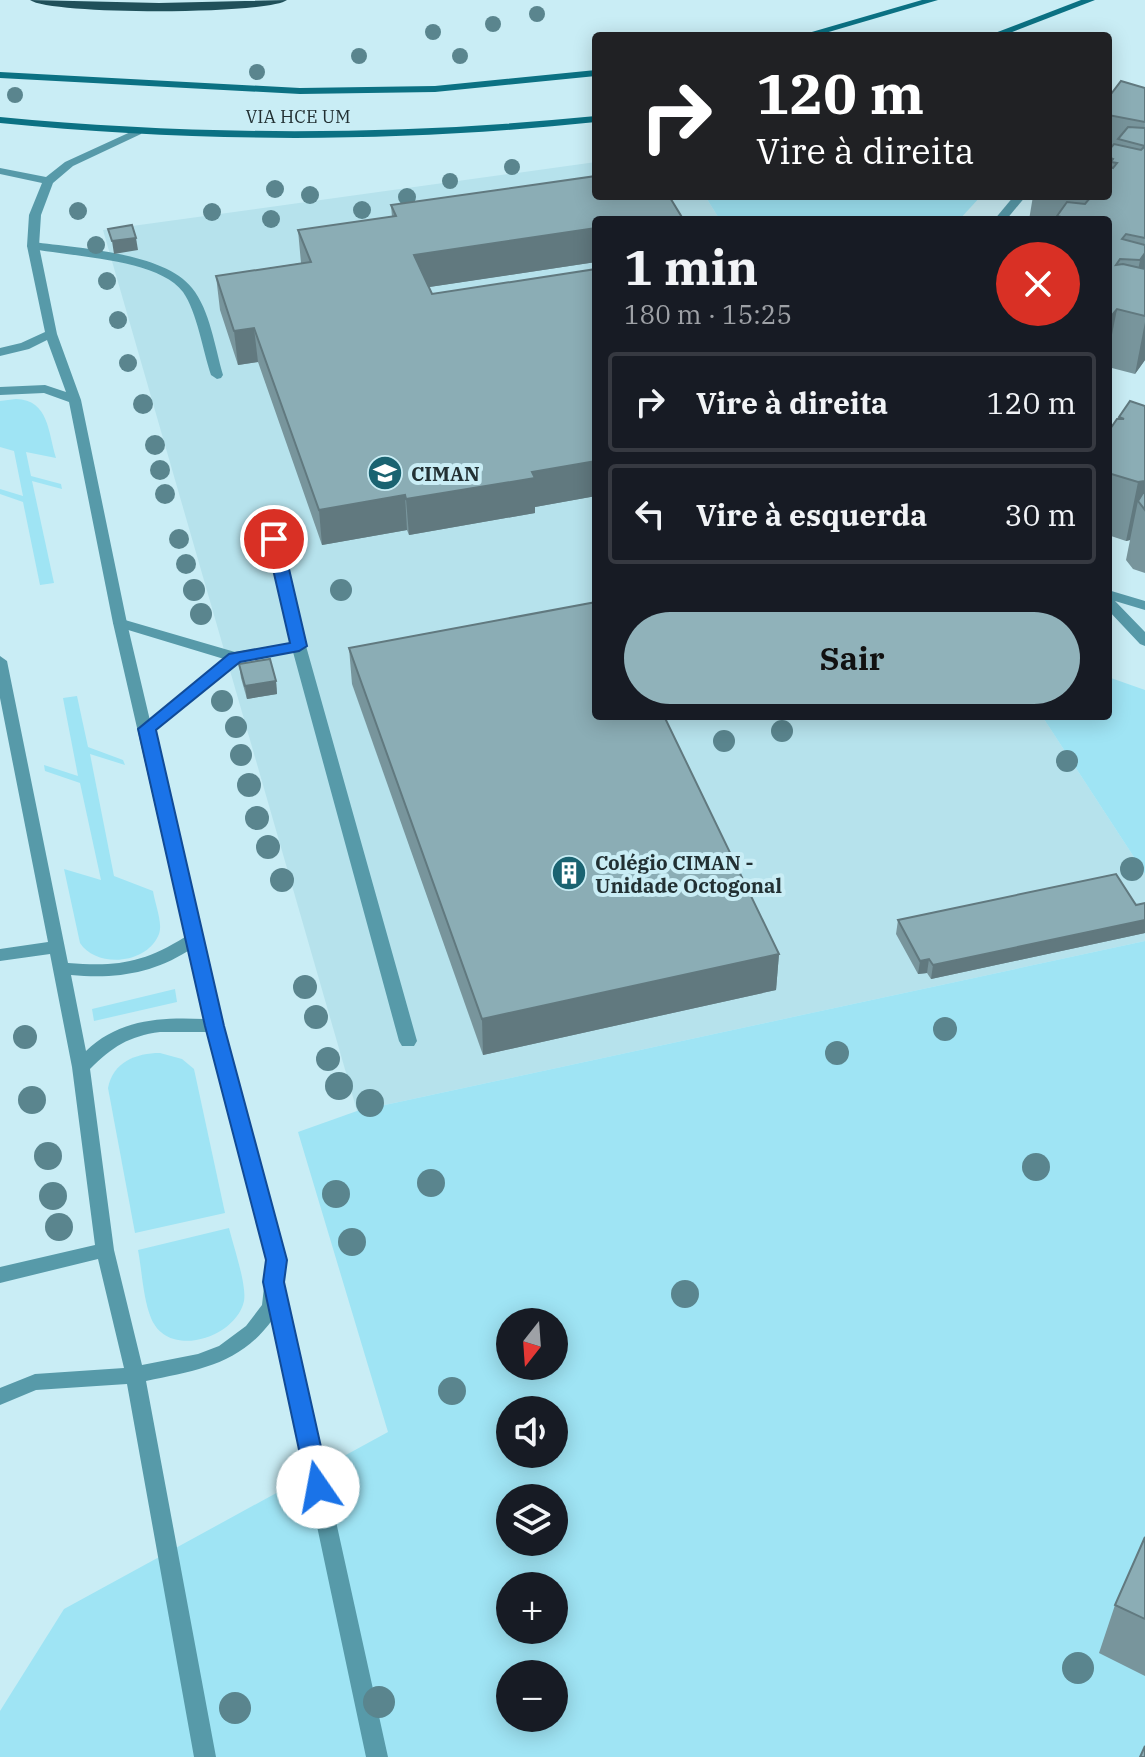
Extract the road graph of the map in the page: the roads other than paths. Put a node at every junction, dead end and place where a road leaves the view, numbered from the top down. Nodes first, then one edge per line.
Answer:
1 (36, 0) edge
2 (281, 0) edge
3 (933, 0) edge
4 (1090, 0) edge
5 (817, 32) edge
6 (1003, 32) edge
7 (592, 73) edge
8 (0, 75) edge
9 (592, 119) edge
10 (0, 120) edge
11 (137, 132) junction
12 (0, 171) edge
13 (48, 181) junction
14 (1017, 200) edge
15 (1003, 216) edge
16 (33, 246) junction
17 (51, 334) junction
18 (0, 352) edge
19 (217, 375) dead end
20 (0, 391) edge
21 (75, 400) junction
22 (274, 539) dead end
23 (1112, 595) edge
24 (1112, 606) edge
25 (1145, 606) edge
26 (120, 623) junction
27 (1145, 641) edge
28 (299, 646) junction
29 (235, 657) junction
30 (0, 661) edge
31 (147, 729) junction
32 (194, 939) junction
33 (58, 947) junction
34 (0, 955) edge
35 (62, 968) junction
36 (214, 1026) junction
37 (408, 1041) dead end
38 (81, 1067) junction
39 (105, 1250) junction
40 (0, 1275) edge
41 (274, 1282) junction
42 (135, 1375) junction
43 (35, 1382) junction
44 (0, 1383) edge
45 (0, 1397) edge
46 (205, 1757) edge
47 (377, 1757) edge

1 - 2 main road
3 - 5 main road
4 - 6 main road
7 - 8 main road
9 - 11 main road, VIA HCE UM
10 - 11 main road, VIA HCE UM
11 - 13 street
12 - 13 street
13 - 16 street
14 - 15 street
16 - 17 street
16 - 19 street
17 - 18 street
17 - 21 street
20 - 21 street
21 - 26 street
22 - 28 street
23 - 25 street
24 - 27 street
26 - 29 street
26 - 31 street
28 - 29 street
28 - 37 street
29 - 31 street
30 - 33 street
31 - 32 street
32 - 35 street
32 - 36 street
33 - 34 street
33 - 35 street
35 - 38 street
36 - 38 street
36 - 41 street
38 - 39 street
39 - 40 street
39 - 42 street
41 - 42 street
41 - 47 street
42 - 43 street
42 - 46 street
43 - 44 street
43 - 45 street

